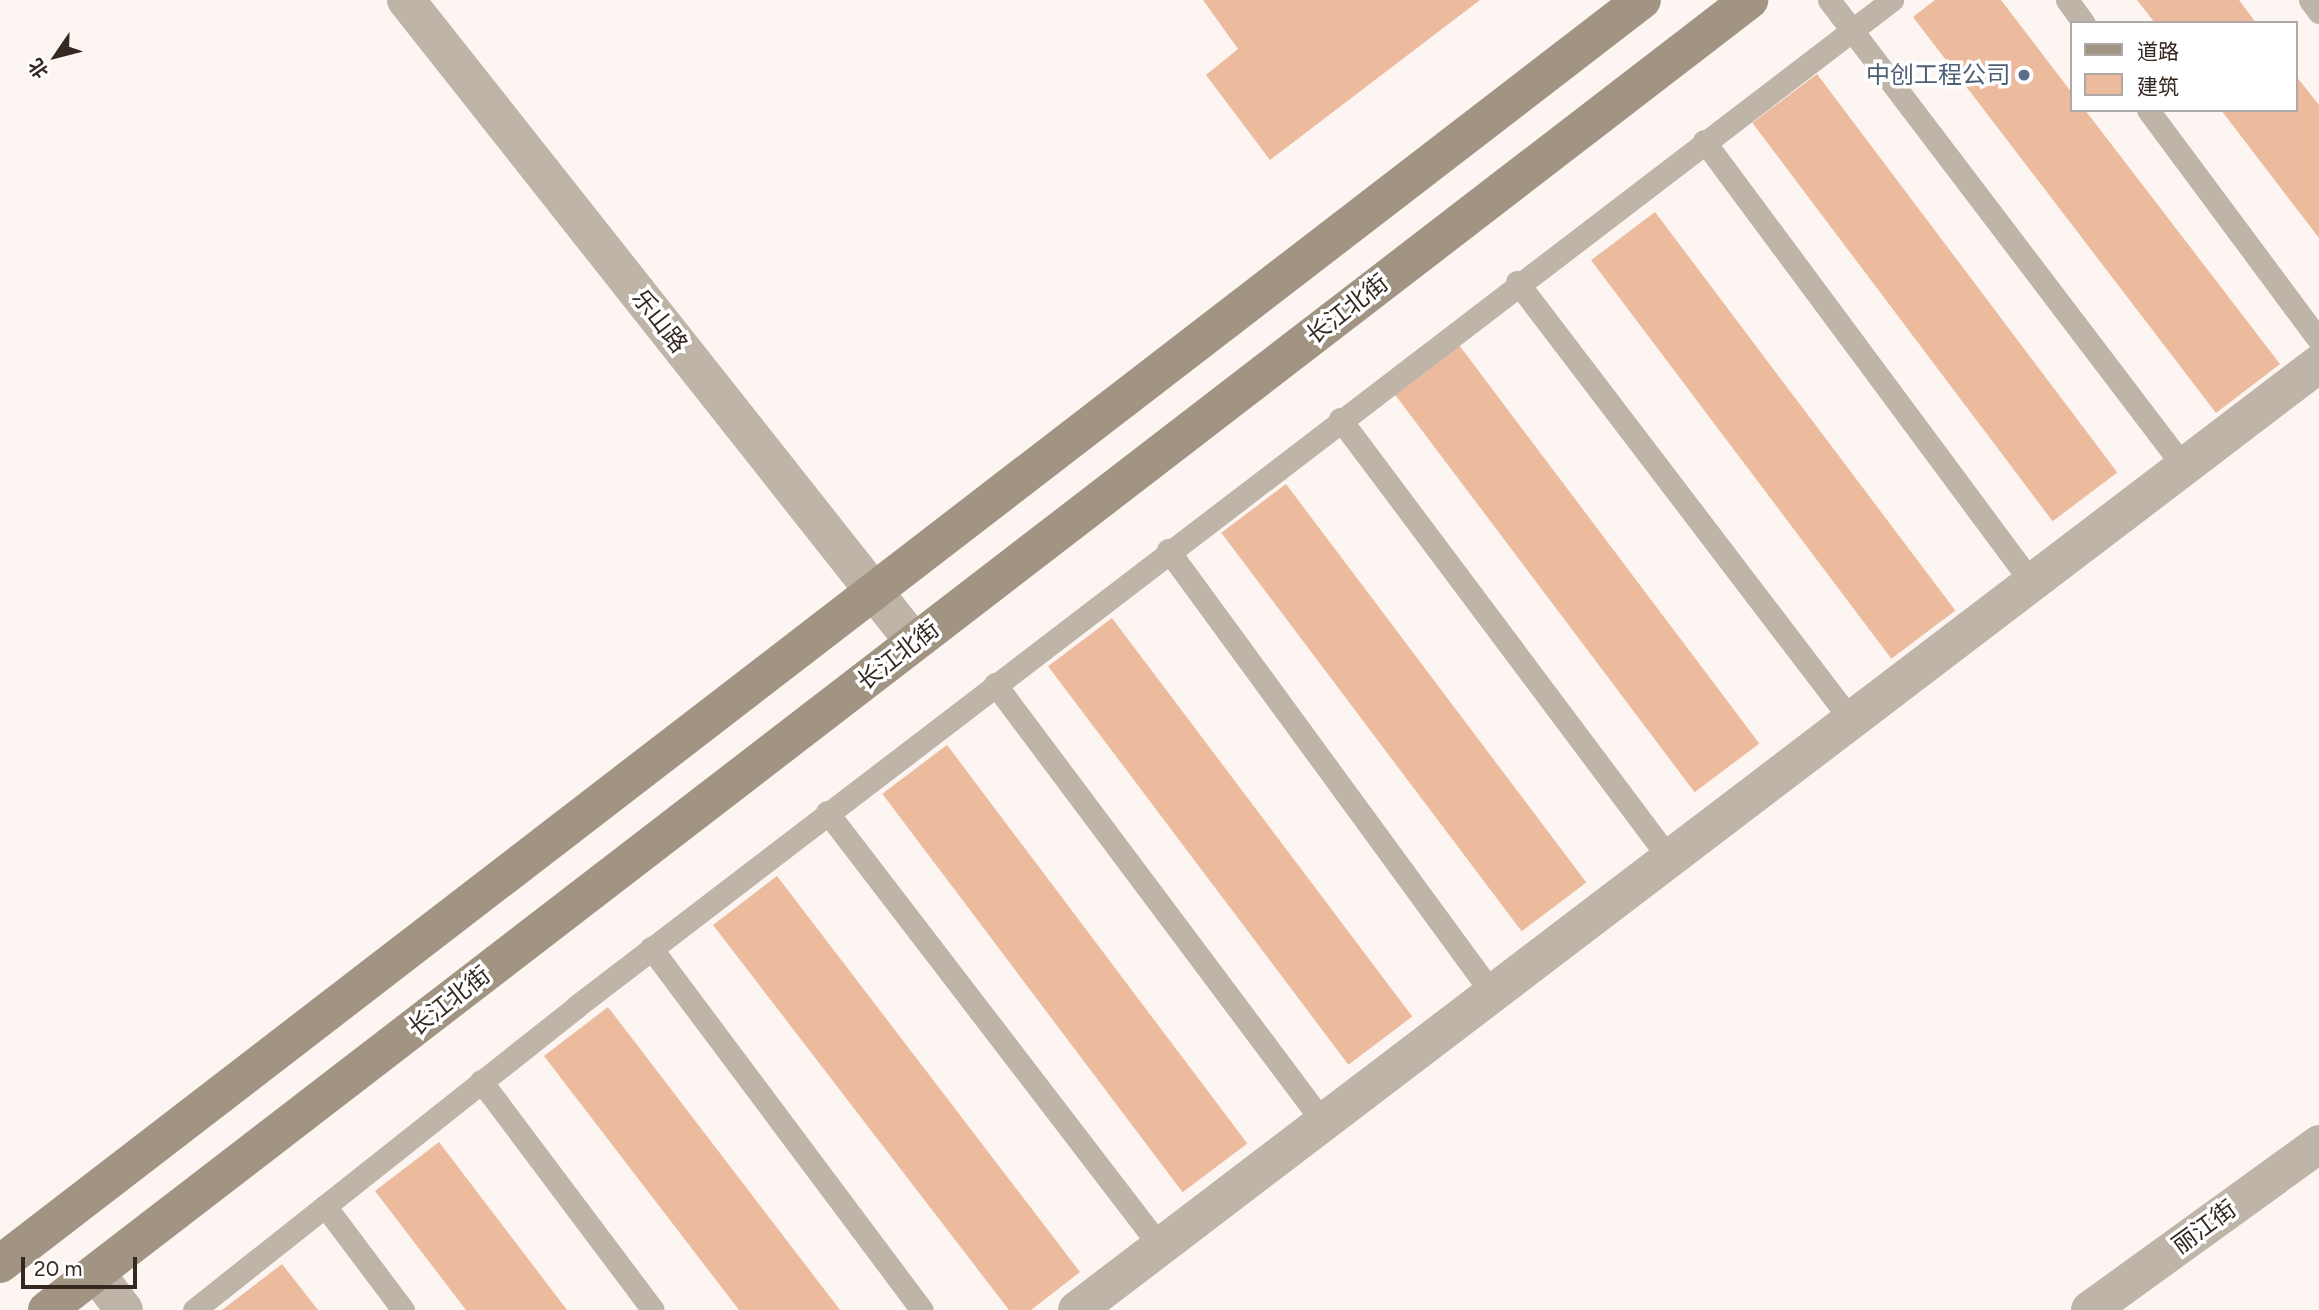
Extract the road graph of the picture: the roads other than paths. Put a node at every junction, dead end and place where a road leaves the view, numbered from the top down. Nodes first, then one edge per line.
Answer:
1 (406, 0) edge
2 (1642, 0) edge
3 (1749, 0) edge
4 (1829, 0) edge
5 (1892, 0) edge
6 (2067, 0) edge
7 (2310, 0) edge
8 (2319, 12) edge
9 (2083, 21) edge
10 (1853, 30) junction
11 (2149, 112) edge
12 (1704, 141) junction
13 (1517, 282) junction
14 (2319, 340) edge
15 (2319, 364) edge
16 (1340, 419) junction
17 (2184, 467) junction
18 (1168, 551) junction
19 (2032, 583) junction
20 (873, 590) junction
21 (914, 642) junction
22 (995, 684) junction
23 (1852, 720) junction
24 (827, 813) junction
25 (1669, 858) junction
26 (651, 948) junction
27 (1492, 993) junction
28 (481, 1081) junction
29 (1323, 1122) junction
30 (2319, 1143) edge
31 (325, 1206) junction
32 (1160, 1247) junction
33 (0, 1265) edge
34 (96, 1273) junction
35 (47, 1310) edge
36 (124, 1310) edge
37 (194, 1310) edge
38 (403, 1310) edge
39 (653, 1310) edge
40 (922, 1310) edge
41 (1077, 1310) edge
42 (2090, 1310) edge

1 - 20 street, 乐山路
2 - 20 main road
3 - 21 main road, 长江北街
4 - 10 lane
5 - 10 lane
6 - 9 lane
7 - 8 lane
10 - 12 lane
10 - 17 lane
11 - 14 lane
12 - 13 lane
12 - 19 lane
13 - 16 lane
13 - 23 lane
15 - 17 street
16 - 18 lane
16 - 25 lane
17 - 19 street
18 - 22 lane
18 - 27 lane
19 - 23 street
20 - 21 street, 乐山路
20 - 33 main road
21 - 34 main road, 长江北街
22 - 24 lane
22 - 29 lane
23 - 25 street
24 - 26 lane
24 - 32 lane
25 - 27 street
26 - 28 lane
26 - 40 lane
27 - 29 street
28 - 31 lane
28 - 39 lane
29 - 32 street
30 - 42 street, 丽江街
31 - 37 lane
31 - 38 lane
32 - 41 street
34 - 35 main road, 长江北街
34 - 36 street

